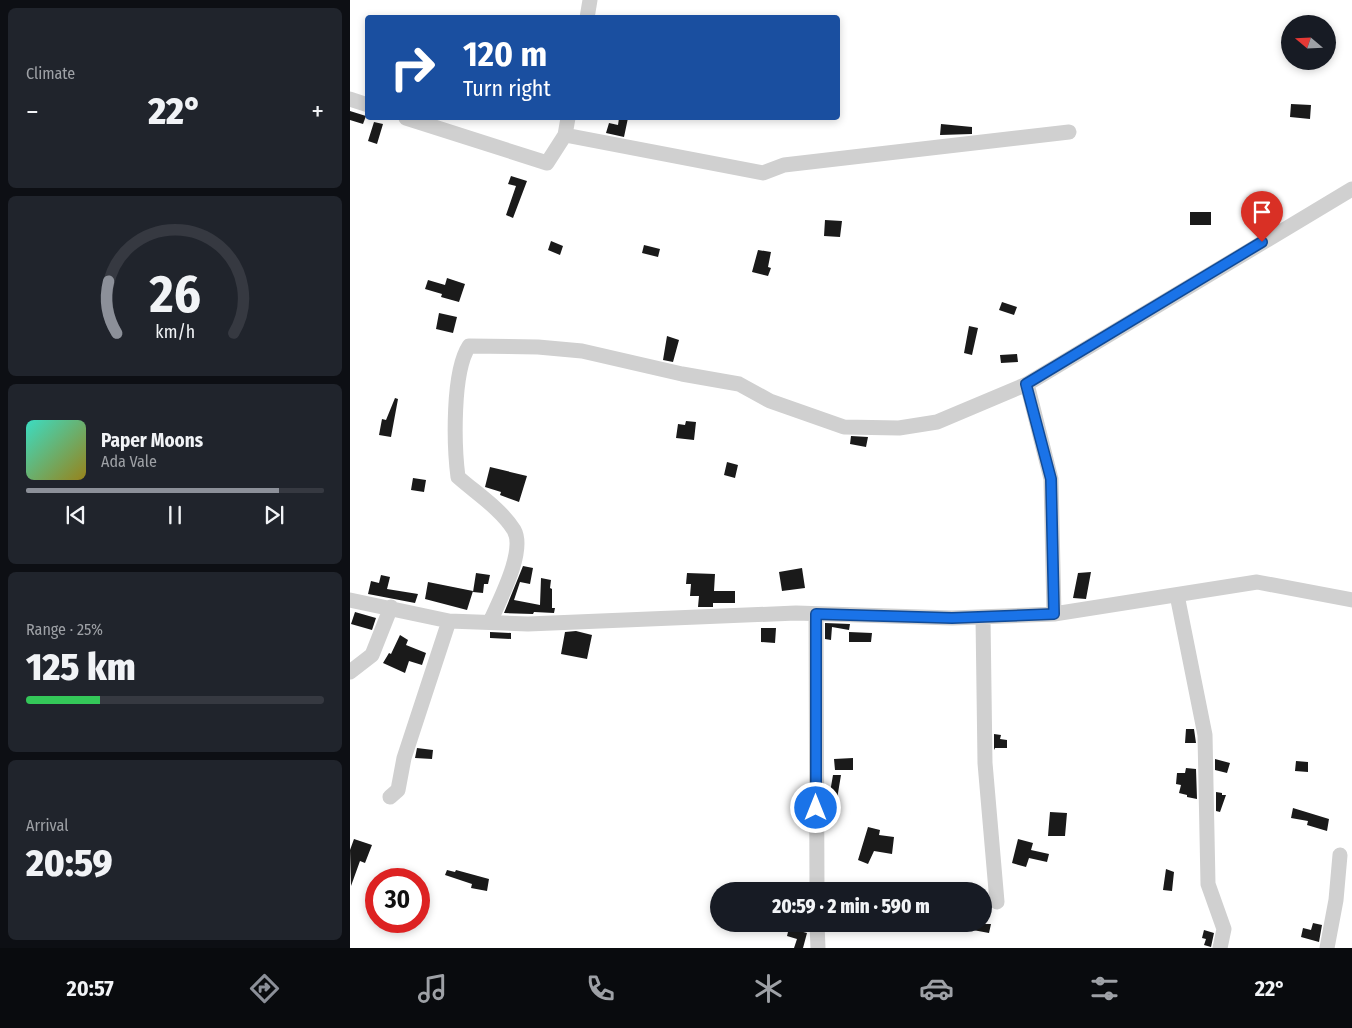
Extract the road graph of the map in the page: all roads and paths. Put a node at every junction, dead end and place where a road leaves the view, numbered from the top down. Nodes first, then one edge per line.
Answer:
1 (590, 0) edge
2 (588, 15) edge
3 (350, 99) edge
4 (365, 104) edge
5 (412, 120) edge
6 (568, 120) edge
7 (1069, 132) dead end
8 (565, 135) junction
9 (1352, 189) edge
10 (1026, 384) junction
11 (1177, 595) junction
12 (350, 600) edge
13 (1352, 600) edge
14 (391, 607) junction
15 (816, 614) junction
16 (1054, 614) junction
17 (983, 617) junction
18 (449, 621) junction
19 (490, 622) junction
20 (350, 672) edge
21 (390, 797) dead end
22 (1340, 855) dead end
23 (817, 882) edge
24 (997, 902) dead end
25 (817, 932) edge
26 (818, 948) edge
27 (1220, 948) edge
28 (1327, 948) edge

1 - 2 street
3 - 4 street
5 - 8 street
6 - 8 street
7 - 8 street
9 - 10 street
10 - 16 street
10 - 19 street
11 - 13 street
11 - 16 street
11 - 27 street
12 - 14 street
14 - 18 street
14 - 20 street
15 - 17 street
15 - 19 street
15 - 23 street
16 - 17 street
17 - 24 street
18 - 19 street
18 - 21 street
22 - 28 street
25 - 26 street

